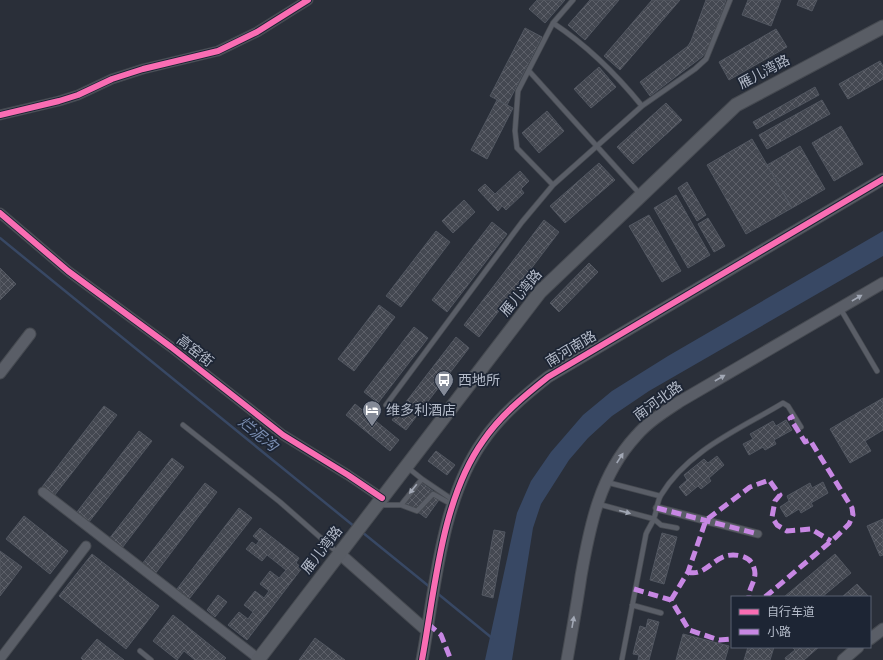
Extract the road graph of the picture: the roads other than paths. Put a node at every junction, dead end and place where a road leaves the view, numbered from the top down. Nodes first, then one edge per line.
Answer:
1 (308, 0) edge
2 (573, 0) edge
3 (730, 0) edge
4 (553, 23) junction
5 (883, 27) edge
6 (529, 71) junction
7 (642, 106) junction
8 (0, 115) edge
9 (597, 147) junction
10 (883, 179) edge
11 (552, 185) junction
12 (641, 196) junction
13 (0, 212) edge
14 (883, 283) edge
15 (840, 308) junction
16 (30, 334) dead end
17 (877, 371) dead end
18 (0, 373) edge
19 (386, 405) dead end
20 (183, 425) dead end
21 (801, 427) dead end
22 (406, 467) junction
23 (422, 479) junction
24 (606, 482) junction
25 (43, 492) dead end
26 (660, 496) junction
27 (379, 502) junction
28 (454, 503) junction
29 (596, 504) junction
30 (401, 505) junction
31 (657, 508) junction
32 (654, 519) junction
33 (677, 528) dead end
34 (758, 534) dead end
35 (86, 546) dead end
36 (342, 551) junction
37 (632, 605) junction
38 (662, 613) dead end
39 (428, 627) junction
40 (883, 629) edge
41 (871, 638) edge
42 (857, 648) edge
43 (140, 652) dead end
44 (0, 659) edge
45 (259, 659) edge
46 (622, 659) dead end
47 (151, 660) edge
48 (422, 660) edge
49 (567, 660) edge
50 (843, 660) edge

1 - 8 street
2 - 4 lane
3 - 7 lane
4 - 6 lane
4 - 7 lane
5 - 12 main road, 雁儿湾路
6 - 9 lane
6 - 11 lane
7 - 9 lane
9 - 11 lane
9 - 12 lane
10 - 28 street, 南河南路
11 - 19 lane
12 - 22 main road, 雁儿湾路
13 - 27 street, 高窑街
15 -> 14 street, 南河北路
15 - 17 lane
24 -> 15 street, 南河北路
16 - 18 street
20 - 36 lane
21 - 26 lane
22 - 23 lane
22 - 27 main road, 雁儿湾路
23 - 28 lane
23 -> 30 lane
24 - 26 lane
24 - 29 street, 南河北路
25 - 45 street
26 - 31 lane
27 - 30 lane
27 - 36 main road, 雁儿湾路
28 - 30 lane
28 - 39 street, 南河南路
29 -> 32 lane
49 -> 29 street, 南河北路
31 - 32 lane
31 - 34 street
32 - 33 lane
32 - 37 lane
35 - 44 street
36 - 39 street
36 - 45 main road, 雁儿湾路
37 - 38 lane
37 - 46 lane
39 - 48 street, 南河南路
40 - 41 street
42 - 50 street
43 - 47 lane

